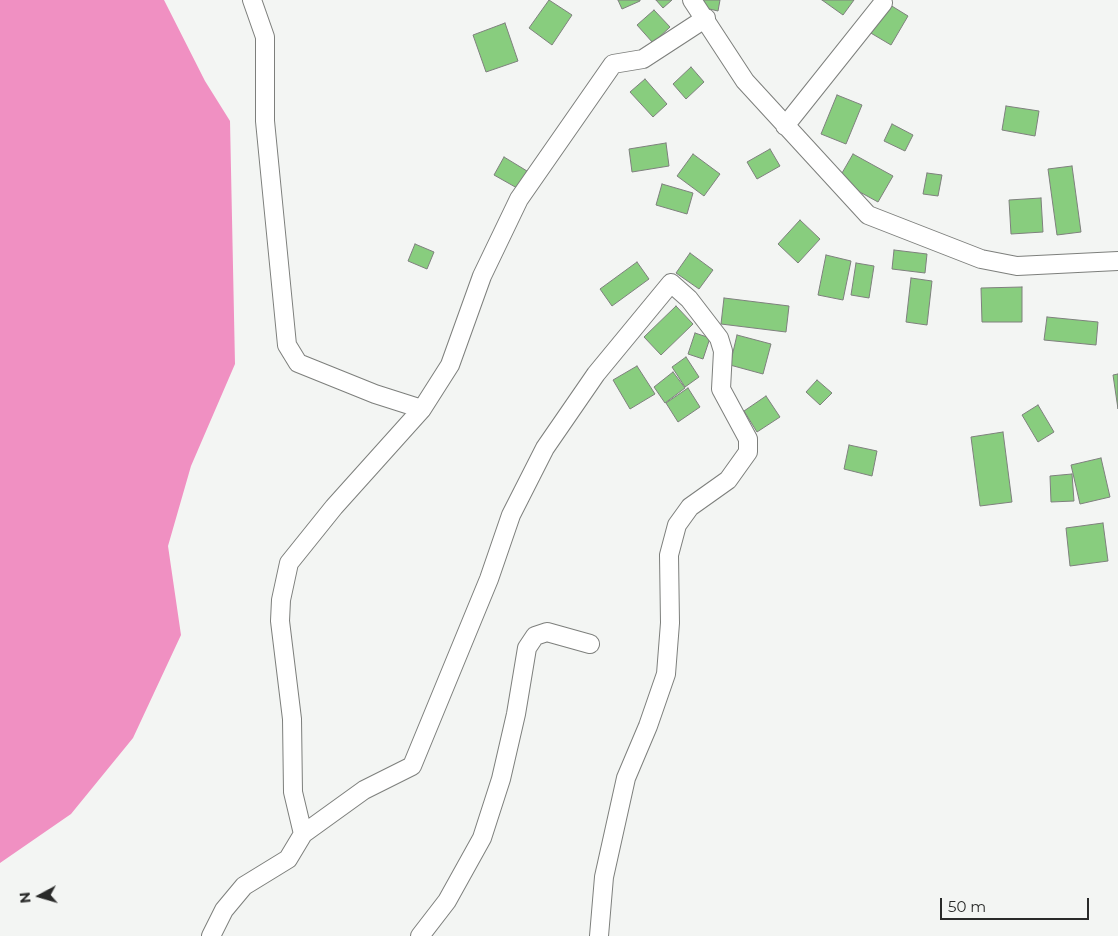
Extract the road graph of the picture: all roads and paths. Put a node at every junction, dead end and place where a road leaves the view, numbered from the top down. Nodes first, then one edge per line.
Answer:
1 (252, 0) edge
2 (692, 0) edge
3 (883, 3) dead end
4 (706, 18) junction
5 (785, 126) junction
6 (1118, 261) edge
7 (422, 409) junction
8 (590, 644) dead end
9 (303, 834) junction
10 (211, 936) edge
11 (420, 936) edge
12 (599, 936) edge

1 - 7 street
2 - 4 street
3 - 5 street
4 - 5 street
4 - 7 street
5 - 6 street
7 - 9 street
8 - 11 street
9 - 10 street
9 - 12 street

